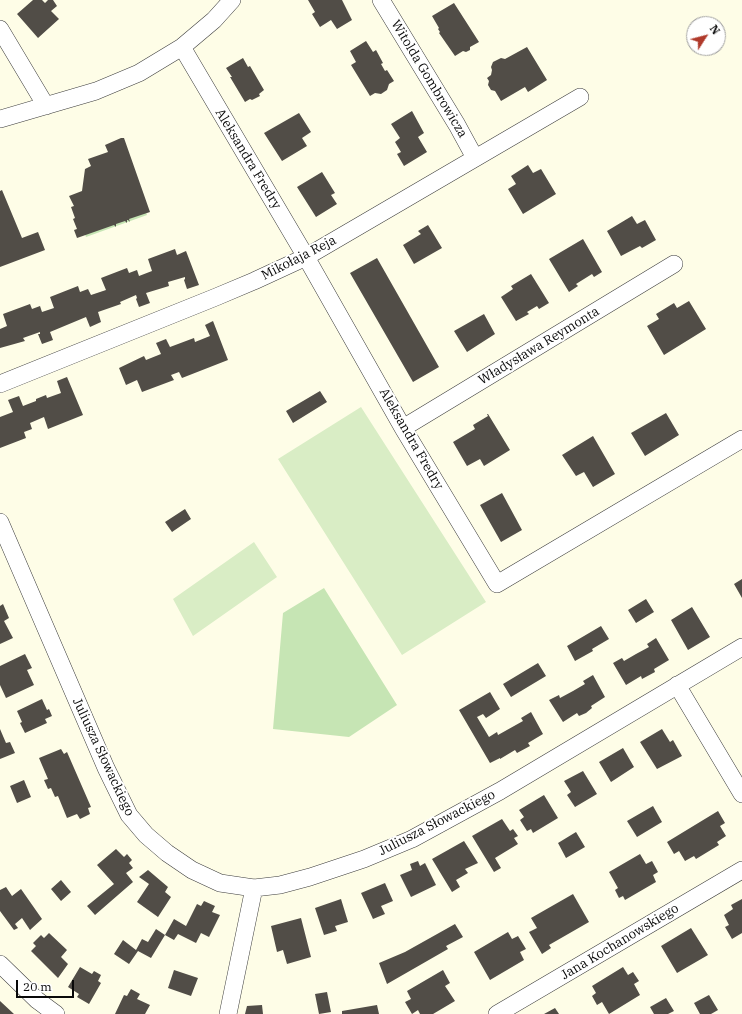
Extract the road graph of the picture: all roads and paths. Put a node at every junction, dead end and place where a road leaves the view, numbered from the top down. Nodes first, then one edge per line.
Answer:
1 (232, 0) edge
2 (381, 0) edge
3 (0, 29) edge
4 (182, 47) junction
5 (580, 97) dead end
6 (46, 106) junction
7 (0, 119) edge
8 (475, 158) junction
9 (306, 257) junction
10 (674, 264) dead end
11 (0, 384) edge
12 (403, 428) junction
13 (742, 439) edge
14 (0, 522) edge
15 (742, 647) edge
16 (677, 685) junction
17 (742, 794) edge
18 (742, 870) edge
19 (254, 888) junction
20 (0, 964) edge
21 (56, 1014) edge
22 (228, 1014) edge
23 (497, 1014) edge

1 - 4 street
2 - 8 street, Witolda Gombrowicza
3 - 6 street
4 - 6 street
4 - 9 street, Aleksandra Fredry
5 - 8 street, Mikołaja Reja
6 - 7 street
8 - 9 street, Mikołaja Reja
9 - 11 street, Mikołaja Reja
9 - 12 street, Aleksandra Fredry
10 - 12 street, Władysława Reymonta
12 - 13 street, Aleksandra Fredry
14 - 19 street, Juliusza Słowackiego
15 - 16 street, Juliusza Słowackiego
16 - 17 street
16 - 19 street, Juliusza Słowackiego
18 - 23 street, Jana Kochanowskiego
19 - 22 street
20 - 21 street

